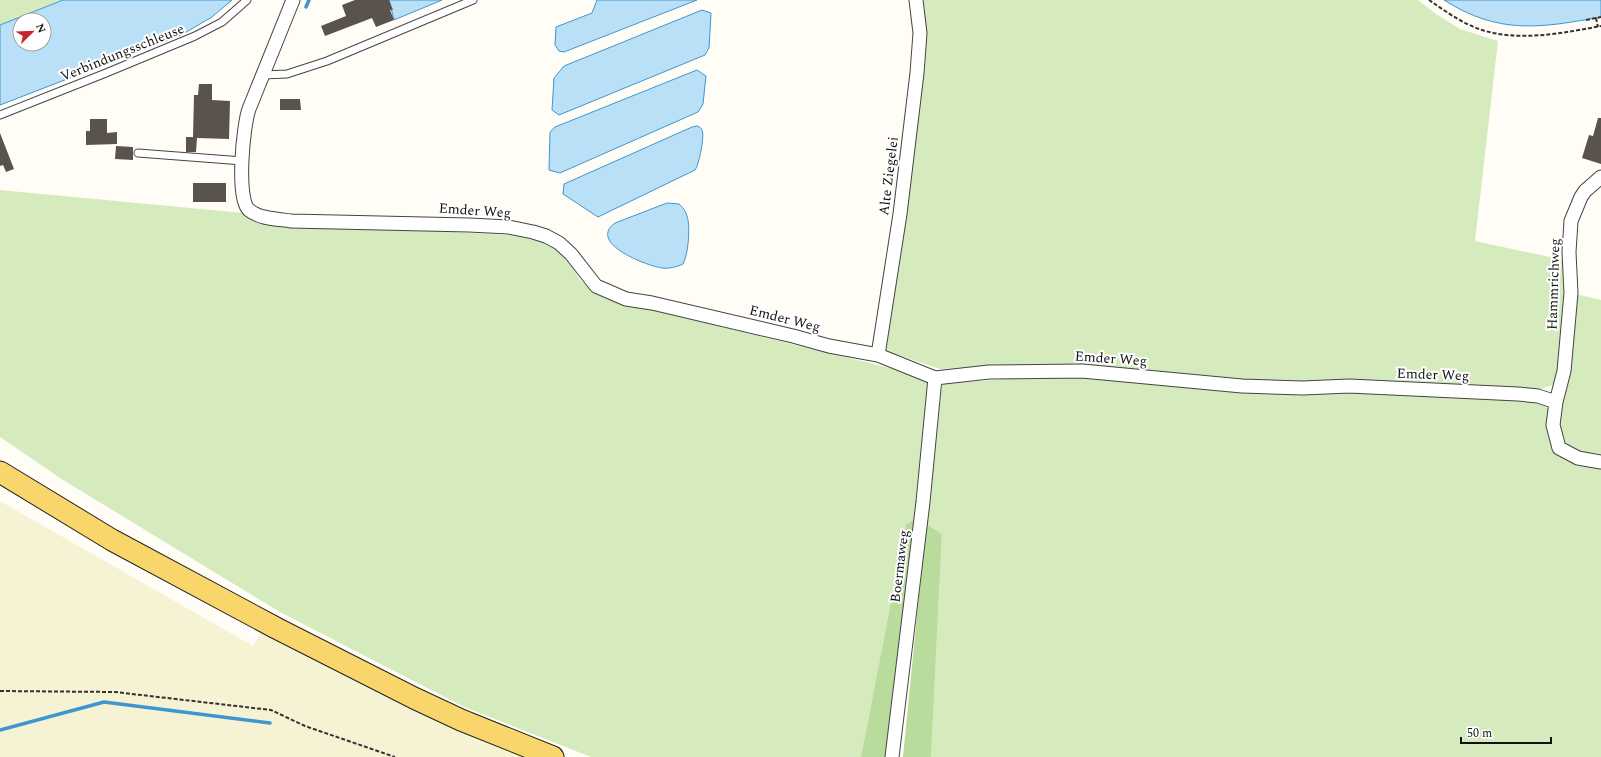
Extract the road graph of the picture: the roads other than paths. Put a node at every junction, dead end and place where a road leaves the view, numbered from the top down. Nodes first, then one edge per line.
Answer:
1 (247, 0) edge
2 (293, 0) edge
3 (473, 0) edge
4 (916, 0) edge
5 (262, 75) junction
6 (0, 115) edge
7 (138, 153) dead end
8 (243, 161) junction
9 (1601, 177) edge
10 (878, 355) junction
11 (935, 378) junction
12 (1556, 402) junction
13 (1601, 462) edge
14 (0, 472) edge
15 (553, 757) edge
16 (892, 757) edge

1 - 6 lane, Verbindungsschleuse
2 - 5 street, Emder Weg
3 - 5 lane
4 - 10 street, Alte Ziegelei
5 - 8 street, Emder Weg
7 - 8 lane
8 - 10 street, Emder Weg
9 - 12 street, Hammrichweg
10 - 11 street, Emder Weg
11 - 12 street, Emder Weg
11 - 16 street, Boermaweg
12 - 13 street, Hammrichweg
14 - 15 main road

